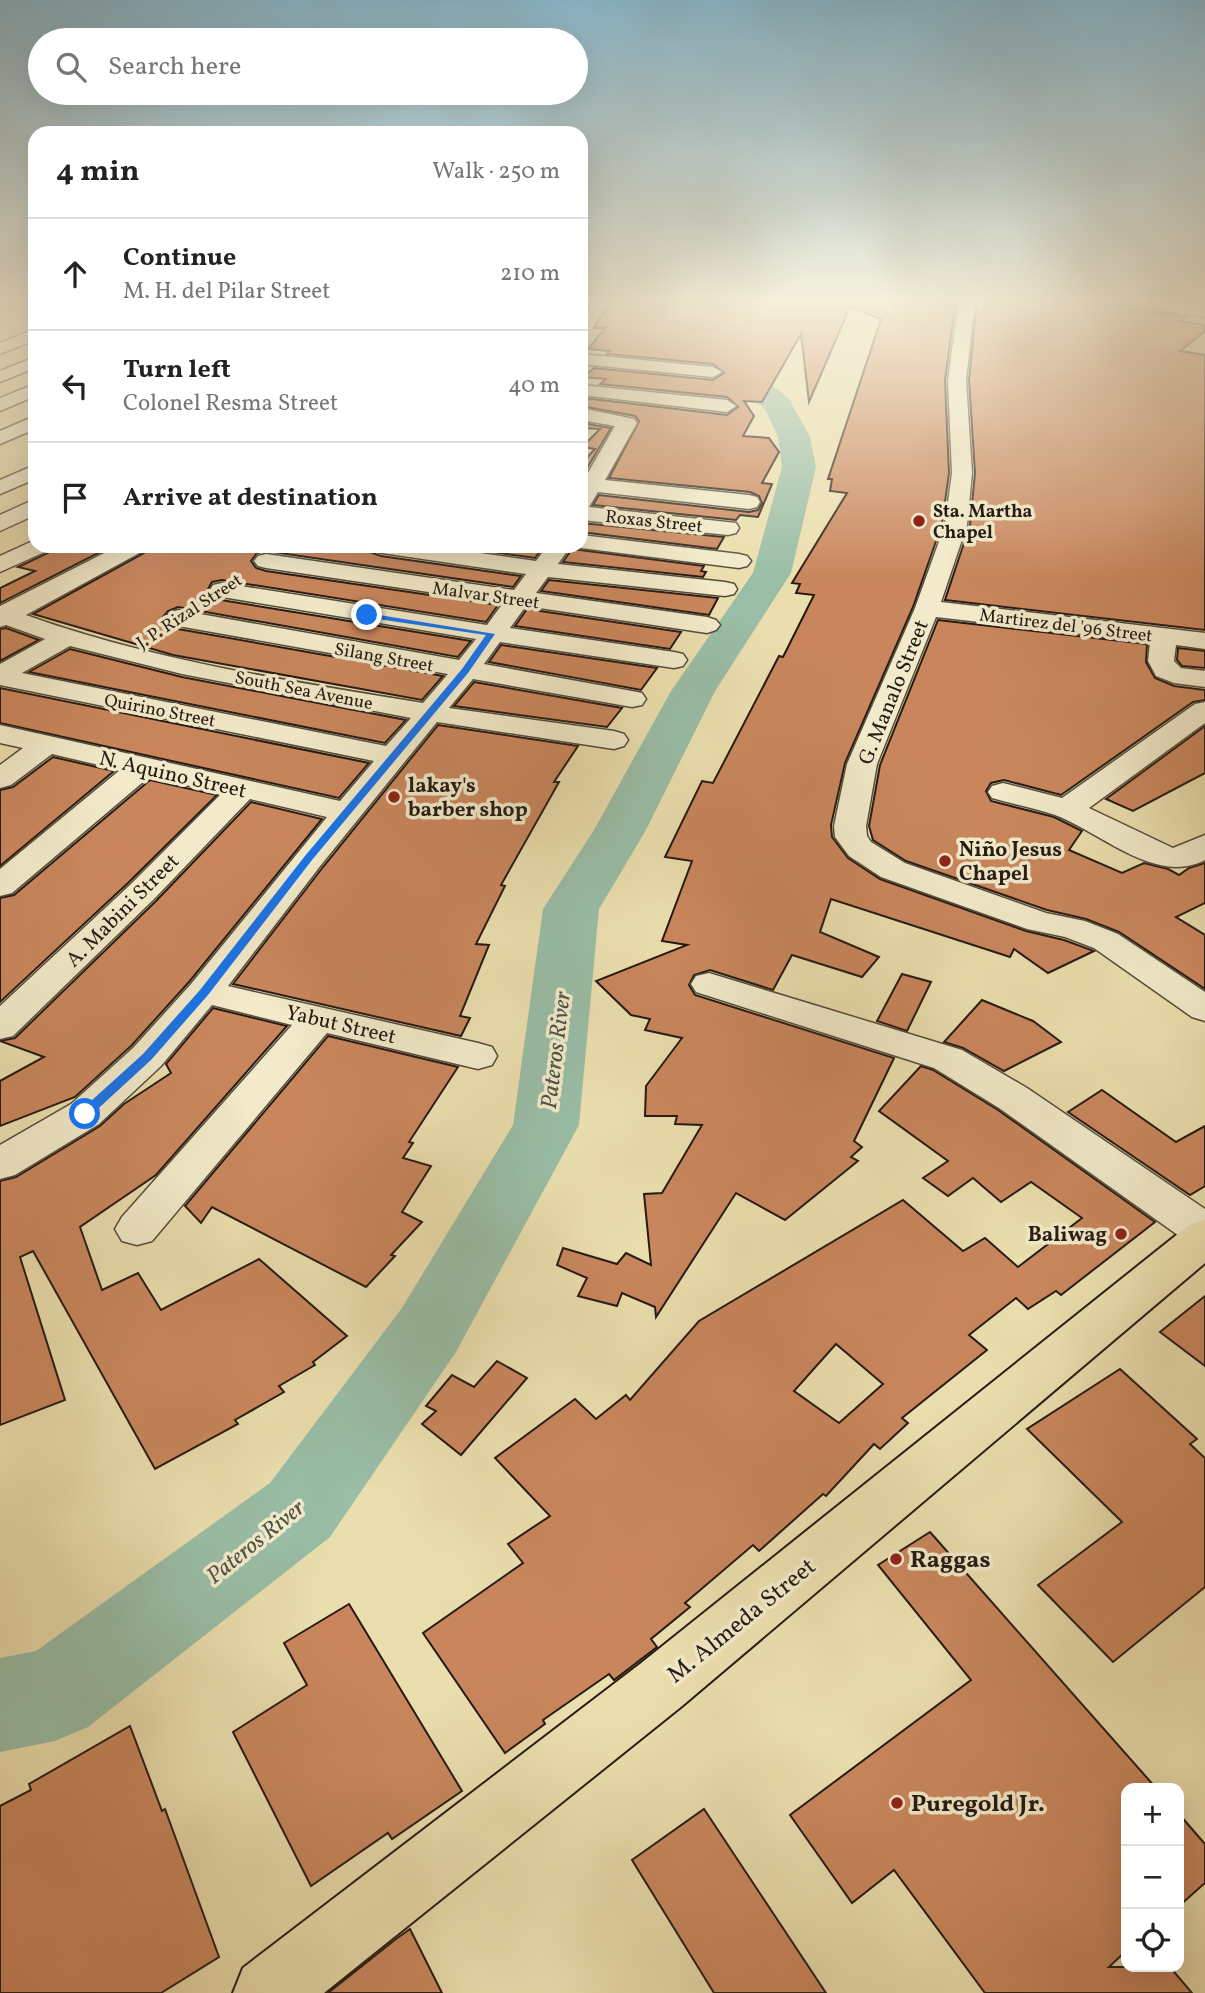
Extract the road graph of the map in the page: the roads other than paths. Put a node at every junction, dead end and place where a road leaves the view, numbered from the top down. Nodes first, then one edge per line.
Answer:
1 (28, 392) edge
2 (599, 392) edge
3 (958, 392) edge
4 (0, 405) edge
5 (727, 406) dead end
6 (588, 415) edge
7 (28, 425) edge
8 (0, 439) edge
9 (28, 474) edge
10 (588, 485) edge
11 (0, 488) edge
12 (588, 491) edge
13 (750, 502) dead end
14 (28, 510) edge
15 (588, 514) edge
16 (0, 524) edge
17 (728, 528) dead end
18 (588, 543) edge
19 (28, 551) edge
20 (122, 553) edge
21 (279, 553) edge
22 (489, 553) edge
23 (550, 557) edge
24 (266, 561) junction
25 (739, 561) dead end
26 (0, 565) edge
27 (725, 589) dead end
28 (222, 590) junction
29 (519, 599) junction
30 (927, 608) junction
31 (2, 616) edge
32 (178, 618) junction
33 (707, 625) dead end
34 (491, 634) junction
35 (67, 636) junction
36 (1164, 636) junction
37 (1205, 641) edge
38 (122, 653) junction
39 (674, 660) dead end
40 (465, 671) junction
41 (1205, 679) edge
42 (632, 699) dead end
43 (1205, 710) edge
44 (430, 714) junction
45 (0, 734) edge
46 (614, 740) dead end
47 (46, 745) junction
48 (395, 757) junction
49 (141, 768) junction
50 (0, 779) edge
51 (242, 790) junction
52 (1003, 792) dead end
53 (1067, 809) junction
54 (346, 812) junction
55 (1205, 845) edge
56 (0, 886) edge
57 (709, 984) dead end
58 (204, 992) junction
59 (1205, 1009) edge
60 (318, 1019) junction
61 (0, 1027) edge
62 (478, 1056) dead end
63 (0, 1164) edge
64 (137, 1230) dead end
65 (1205, 1231) edge
66 (1205, 1237) edge
67 (268, 1993) edge

1 - 4 street
2 - 5 street
3 - 30 street, G. Manalo Street
6 - 10 street
7 - 8 street
9 - 11 street
12 - 13 street
14 - 16 street
15 - 17 street, Roxas Street
18 - 25 street
19 - 26 street
20 - 31 street
21 - 24 street, J. P. Rizal Street
22 - 23 street
23 - 27 street
23 - 29 street
24 - 28 street, J. P. Rizal Street
24 - 29 street, Malvar Street
28 - 32 street, J. P. Rizal Street
28 - 34 street
29 - 33 street, Malvar Street
29 - 34 street
30 - 36 street, Martirez del '96 Street
30 - 59 street, G. Manalo Street
31 - 35 street, South Sea Avenue
32 - 38 street, J. P. Rizal Street
32 - 40 street, Silang Street
34 - 39 street
34 - 40 street
35 - 38 street, South Sea Avenue
35 - 48 street, Quirino Street
36 - 37 street, Martirez del '96 Street
36 - 41 street
38 - 44 street, South Sea Avenue
40 - 42 street, Silang Street
40 - 44 street
43 - 53 street
44 - 46 street, South Sea Avenue
44 - 48 street
45 - 47 street, N. Aquino Street
47 - 49 street, N. Aquino Street
47 - 50 street
48 - 54 street
49 - 51 street, N. Aquino Street
49 - 56 street
51 - 54 street, N. Aquino Street
51 - 61 street, A. Mabini Street
52 - 53 street
53 - 55 street
54 - 58 street
57 - 65 street
58 - 60 street, Yabut Street
58 - 63 street
60 - 62 street, Yabut Street
60 - 64 street
66 - 67 main road, M. Almeda Street

